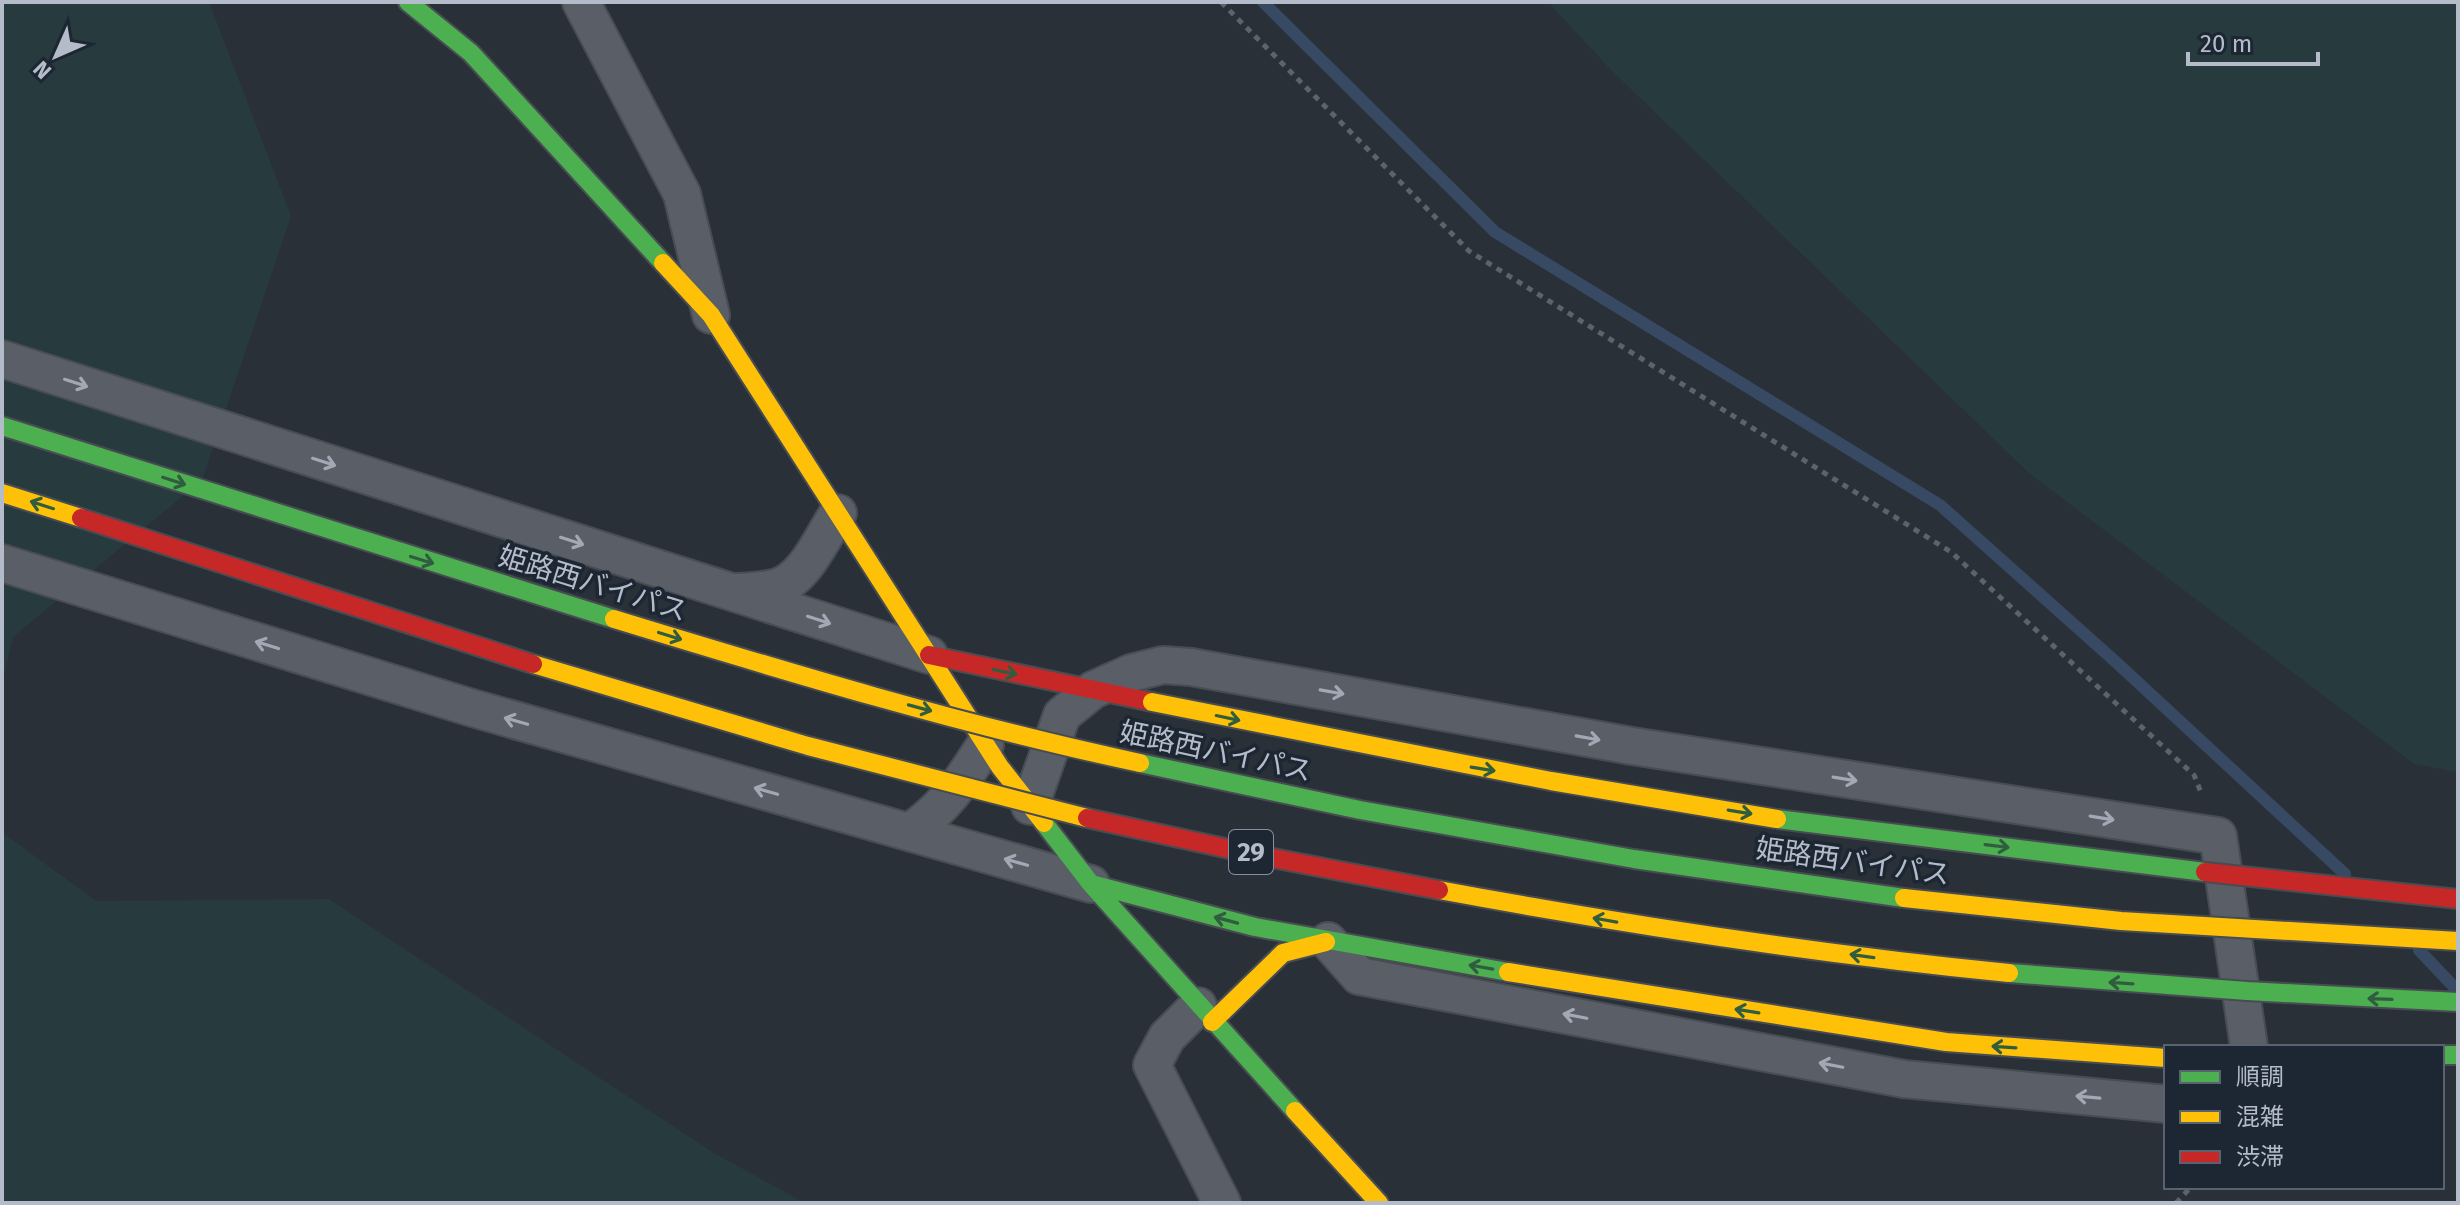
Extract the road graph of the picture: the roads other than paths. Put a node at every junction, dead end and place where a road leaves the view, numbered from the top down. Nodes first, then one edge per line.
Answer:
1 (408, 2) edge
2 (581, 2) edge
3 (711, 315) junction
4 (2, 359) edge
5 (2, 426) edge
6 (2, 493) edge
7 (838, 513) junction
8 (2, 563) edge
9 (731, 593) junction
10 (929, 655) junction
11 (1093, 690) junction
12 (985, 745) junction
13 (1030, 806) junction
14 (910, 832) junction
15 (1091, 884) junction
16 (2458, 899) edge
17 (1328, 941) junction
18 (2458, 941) edge
19 (2458, 1002) edge
20 (1205, 1014) junction
21 (2249, 1045) edge
22 (2164, 1058) edge
23 (2164, 1104) edge
24 (1222, 1203) edge
25 (1379, 1203) edge

1 - 3 main road
2 - 3 street
3 - 7 main road
4 -> 9 street
5 -> 18 main road, 姫路西バイパス / 29, bridge
19 -> 6 main road, 29, bridge
7 - 9 street
7 - 10 main road
14 -> 8 street
9 -> 10 street
10 -> 11 main road
10 - 12 main road
11 - 13 street
11 -> 16 main road, bridge
11 -> 21 street
12 - 13 main road
12 - 14 street
13 - 15 main road
15 -> 14 street
17 -> 15 main road
15 - 20 main road
17 - 20 main road
22 -> 17 main road
23 -> 17 street
20 - 24 street
20 - 25 main road

